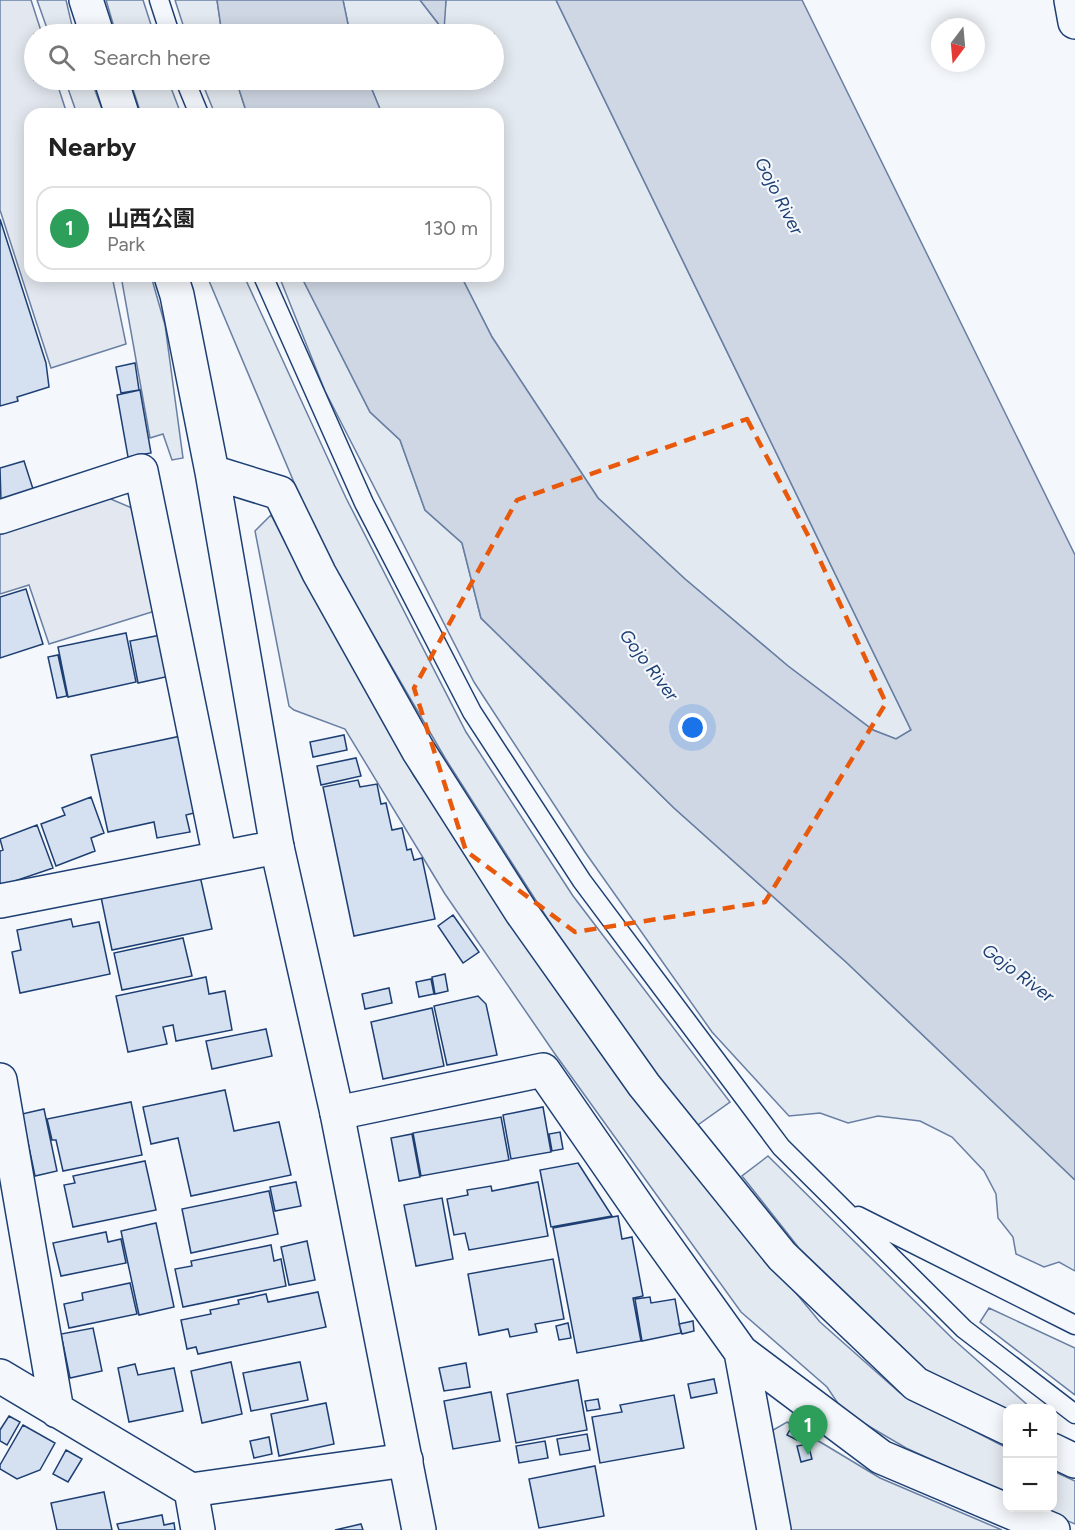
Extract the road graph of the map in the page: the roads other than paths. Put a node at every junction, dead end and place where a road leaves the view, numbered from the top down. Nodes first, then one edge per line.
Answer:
1 (86, 0) edge
2 (159, 0) edge
3 (1071, 0) edge
4 (1075, 22) edge
5 (94, 24) edge
6 (167, 24) edge
7 (114, 90) edge
8 (189, 90) edge
9 (120, 108) edge
10 (197, 108) edge
11 (173, 282) edge
12 (266, 282) edge
13 (212, 472) junction
14 (0, 517) edge
15 (277, 847) junction
16 (220, 858) junction
17 (0, 901) edge
18 (0, 1080) edge
19 (337, 1113) junction
20 (843, 1209) junction
21 (1075, 1325) edge
22 (741, 1352) junction
23 (0, 1376) edge
24 (57, 1411) junction
25 (1075, 1414) edge
26 (1003, 1426) edge
27 (1057, 1452) edge
28 (406, 1460) junction
29 (1075, 1461) edge
30 (190, 1490) junction
31 (198, 1530) edge
32 (419, 1530) edge
33 (774, 1530) edge
34 (1053, 1530) edge

1 - 5 street
2 - 6 lane
3 - 4 street
7 - 9 street
8 - 10 lane
11 - 13 street
12 - 20 lane
13 - 15 street
13 - 26 street
14 - 16 street
15 - 16 street
15 - 19 street
16 - 17 street
18 - 24 street
19 - 22 street
19 - 28 street
20 - 21 lane
20 - 25 lane
22 - 33 street
22 - 34 street
23 - 24 street
24 - 30 street
27 - 29 street
28 - 30 street
28 - 32 street
30 - 31 street

